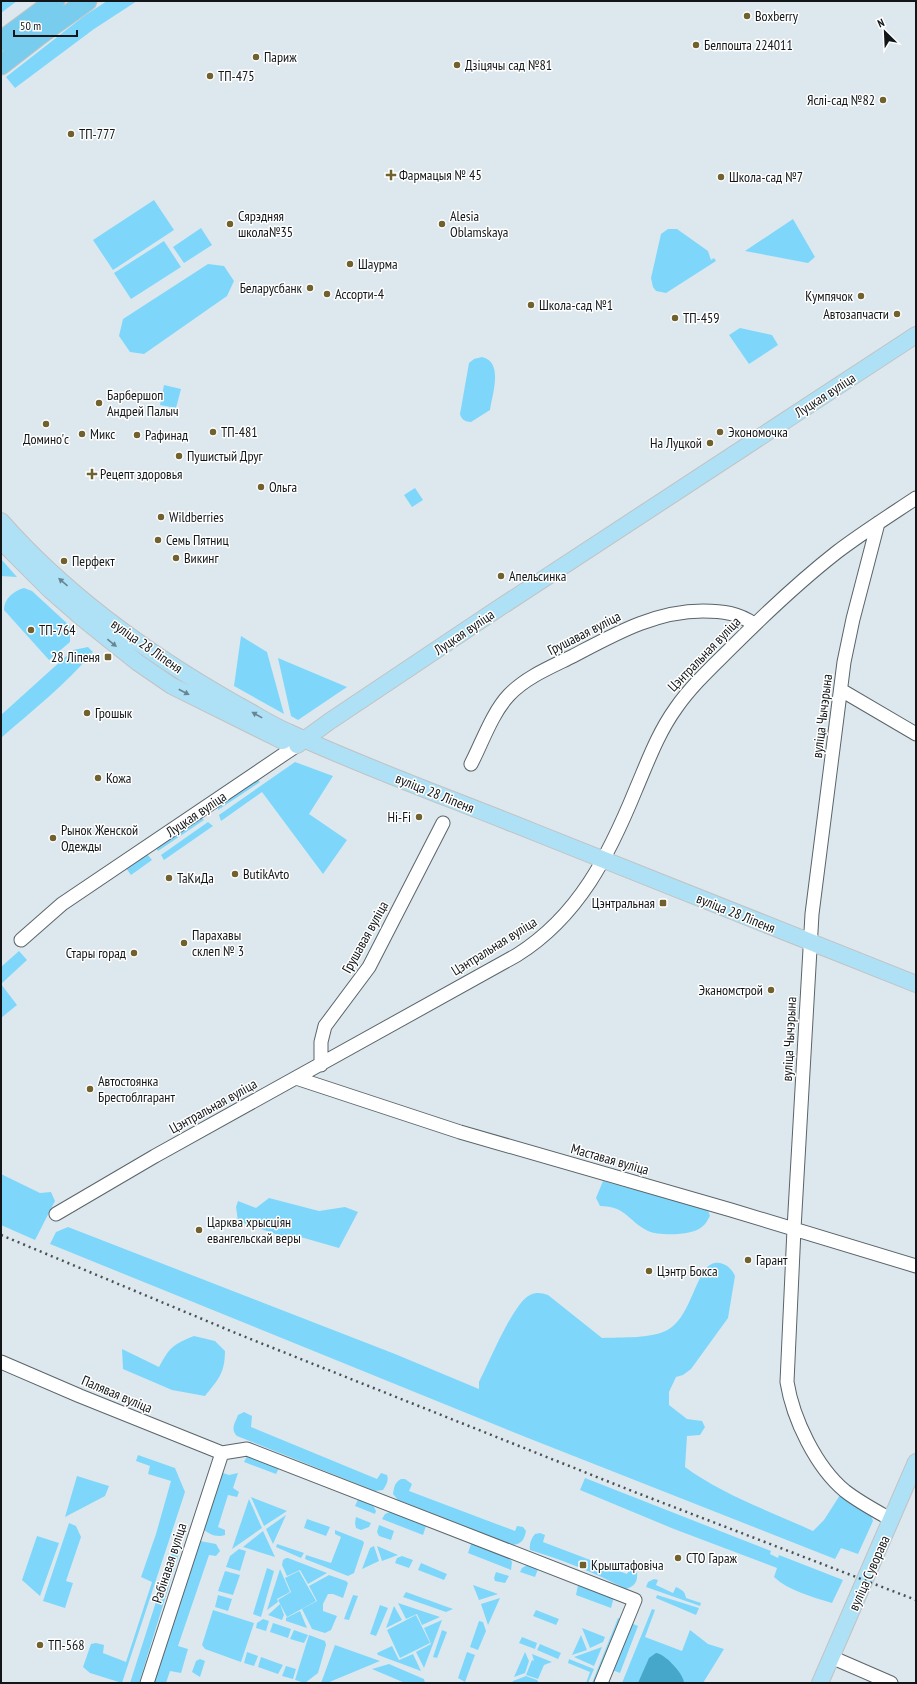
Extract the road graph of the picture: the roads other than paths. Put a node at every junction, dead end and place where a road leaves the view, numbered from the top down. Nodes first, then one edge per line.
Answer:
1 (55, 1) edge
2 (87, 1) edge
3 (1, 41) edge
4 (1, 65) edge
5 (916, 335) edge
6 (916, 498) edge
7 (1, 520) edge
8 (878, 524) junction
9 (1, 542) edge
10 (754, 624) junction
11 (162, 658) junction
12 (151, 672) junction
13 (841, 690) junction
14 (916, 734) edge
15 (300, 743) junction
16 (471, 764) dead end
17 (443, 823) dead end
18 (602, 863) junction
19 (21, 940) dead end
20 (810, 947) junction
21 (916, 984) edge
22 (916, 993) edge
23 (321, 1065) junction
24 (296, 1078) junction
25 (56, 1214) dead end
26 (794, 1229) junction
27 (916, 1266) edge
28 (1, 1362) edge
29 (222, 1453) junction
30 (916, 1462) edge
31 (892, 1520) junction
32 (831, 1658) junction
33 (146, 1683) edge
34 (601, 1683) edge
35 (820, 1683) edge
36 (891, 1683) edge

1 - 3 highway
2 - 4 highway
5 - 15 main road, Луцкая вуліца
6 - 8 street, Цэнтральная вуліца
11 -> 7 main road, вуліца 28 Ліпеня
8 - 10 street, Цэнтральная вуліца
8 - 13 street, вуліца Чычэрына
9 -> 12 main road, вуліца 28 Ліпеня
10 - 16 street, Грушавая вуліца
10 - 18 street, Цэнтральная вуліца
11 - 12 main road
15 -> 11 main road, вуліца 28 Ліпеня
12 -> 15 main road, вуліца 28 Ліпеня
13 - 14 street
13 - 20 street, вуліца Чычэрына
15 - 18 main road, вуліца 28 Ліпеня
15 - 19 street, Луцкая вуліца
17 - 23 street, Грушавая вуліца
18 - 20 main road, вуліца 28 Ліпеня
18 - 23 street, Цэнтральная вуліца
20 - 21 main road, вуліца 28 Ліпеня
20 - 22 main road, вуліца 28 Ліпеня
20 - 26 street, вуліца Чычэрына
23 - 24 street, Цэнтральная вуліца
24 - 25 street, Цэнтральная вуліца
24 - 26 street, Маставая вуліца
26 - 27 street, Маставая вуліца
26 - 31 street, вуліца Чычэрына
28 - 29 street, Палявая вуліца
29 - 33 street, Рабінавая вуліца
29 - 34 street
30 - 31 main road, вуліца Суворава
31 - 32 main road, вуліца Суворава
32 - 35 main road, вуліца Суворава
32 - 36 street

